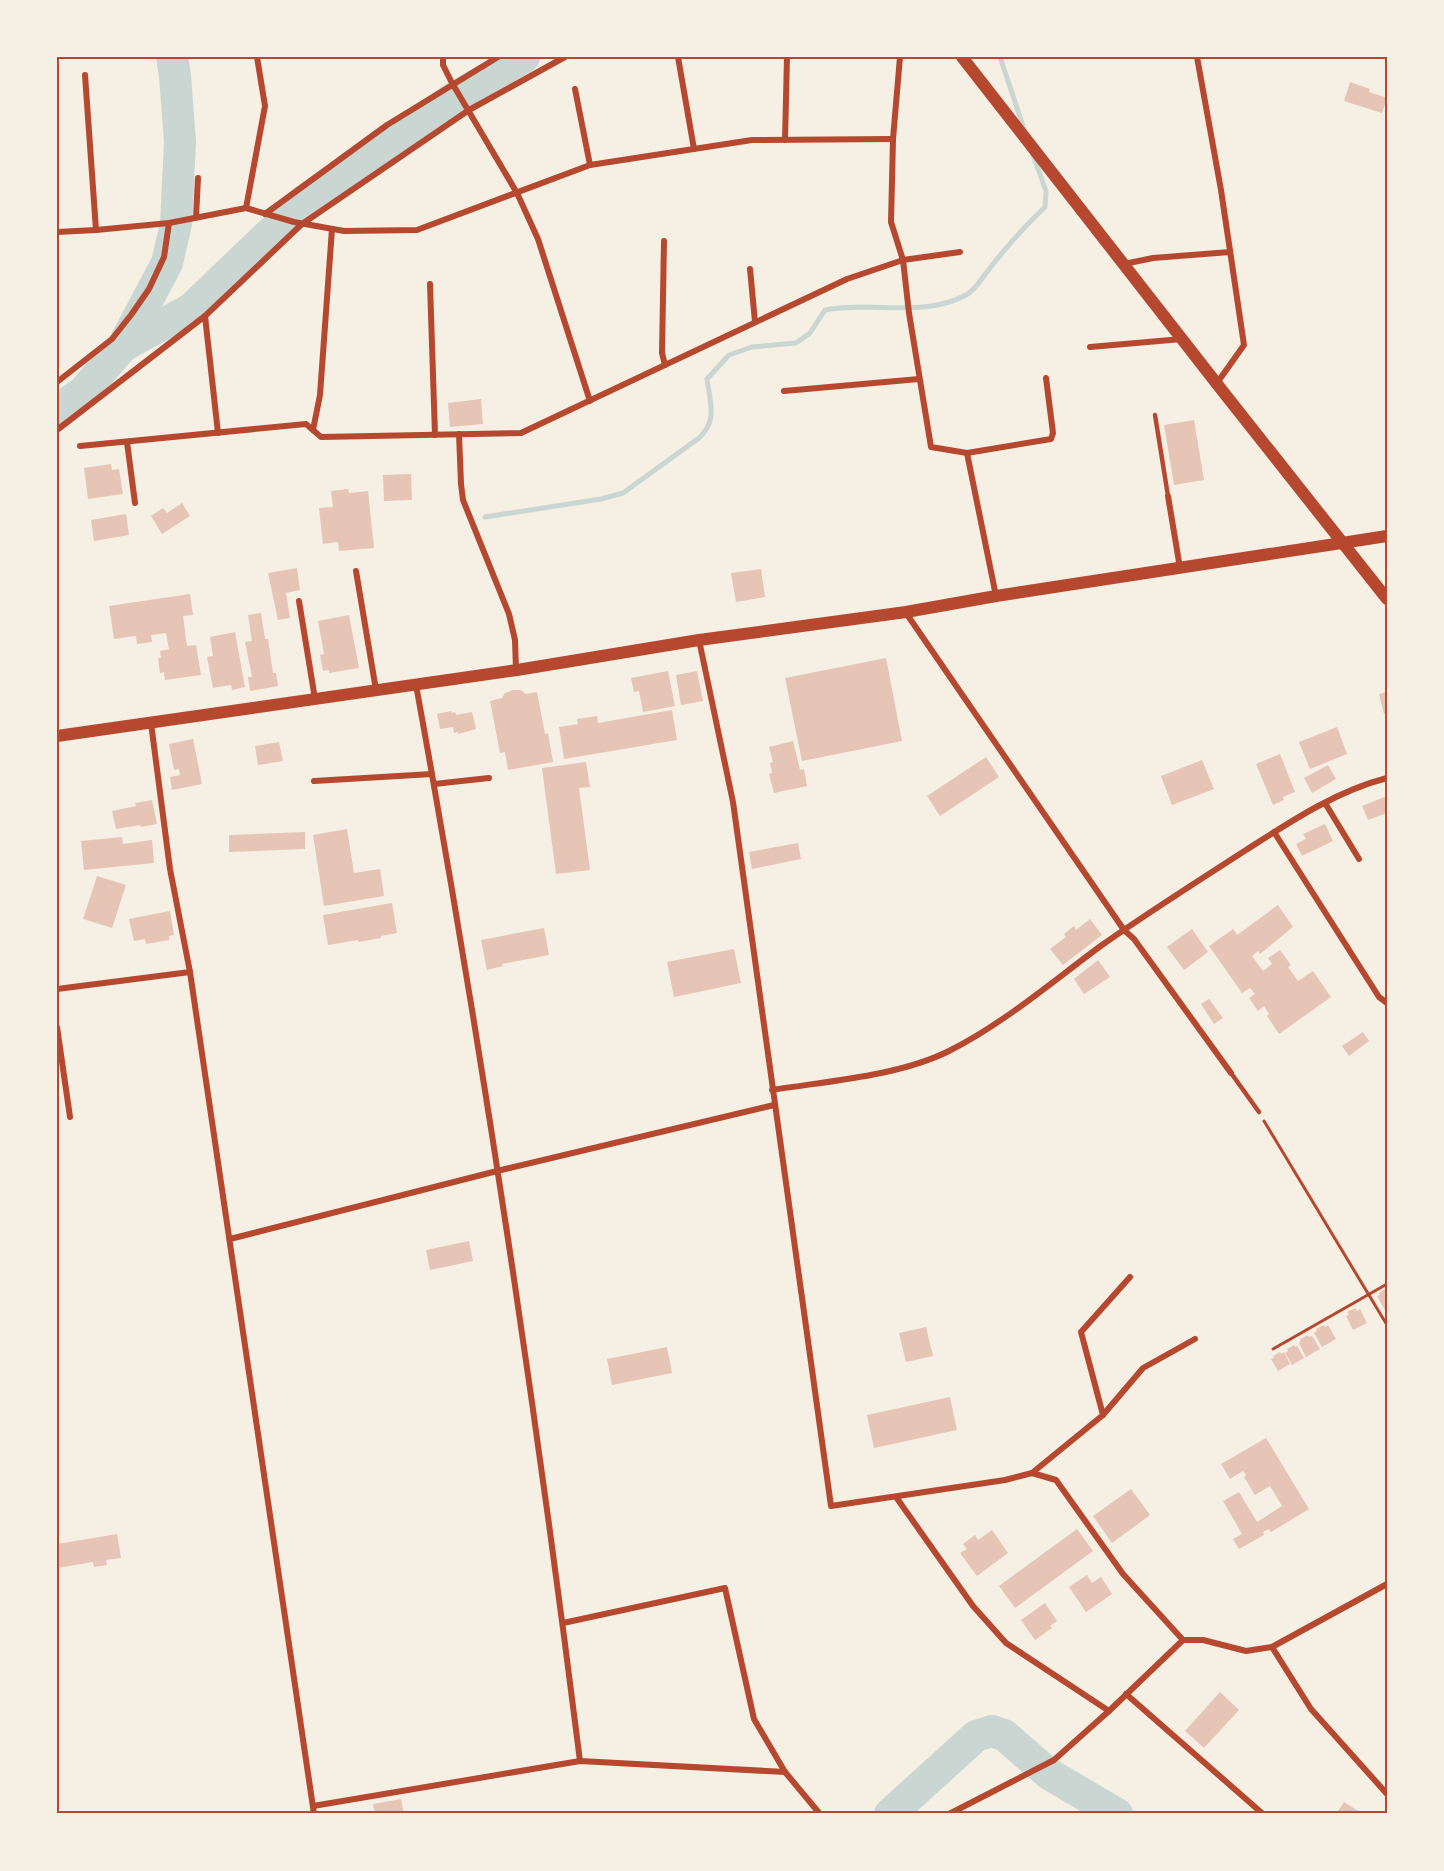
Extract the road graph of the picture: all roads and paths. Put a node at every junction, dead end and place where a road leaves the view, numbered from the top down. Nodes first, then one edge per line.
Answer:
1 (257, 57) edge
2 (443, 57) edge
3 (498, 57) edge
4 (565, 57) edge
5 (678, 57) edge
6 (787, 57) edge
7 (900, 57) edge
8 (962, 57) edge
9 (1197, 57) edge
10 (85, 75) dead end
11 (454, 85) junction
12 (575, 89) dead end
13 (470, 110) junction
14 (893, 139) junction
15 (785, 140) junction
16 (694, 149) junction
17 (590, 165) junction
18 (198, 178) dead end
19 (517, 193) junction
20 (246, 208) junction
21 (265, 214) junction
22 (193, 218) junction
23 (172, 223) junction
24 (302, 224) junction
25 (332, 229) junction
26 (96, 230) junction
27 (57, 232) edge
28 (664, 241) dead end
29 (960, 252) dead end
30 (1230, 252) junction
31 (903, 260) junction
32 (1123, 264) junction
33 (750, 269) dead end
34 (430, 284) dead end
35 (205, 316) junction
36 (755, 322) junction
37 (1182, 339) junction
38 (1090, 347) dead end
39 (665, 365) junction
40 (1046, 378) dead end
41 (919, 379) junction
42 (57, 382) edge
43 (1217, 384) junction
44 (784, 391) dead end
45 (590, 401) junction
46 (1155, 415) dead end
47 (57, 430) edge
48 (313, 430) junction
49 (218, 433) junction
50 (459, 434) junction
51 (435, 435) junction
52 (127, 441) junction
53 (80, 446) dead end
54 (966, 453) junction
55 (1168, 496) joint
56 (135, 503) dead end
57 (1387, 536) edge
58 (1342, 542) junction
59 (1180, 568) junction
60 (356, 571) dead end
61 (996, 596) junction
62 (1387, 599) edge
63 (299, 601) dead end
64 (906, 612) junction
65 (699, 640) junction
66 (516, 670) junction
67 (416, 685) junction
68 (376, 690) junction
69 (315, 699) junction
70 (151, 722) junction
71 (57, 736) edge
72 (432, 774) junction
73 (489, 778) dead end
74 (1387, 778) edge
75 (314, 781) dead end
76 (434, 784) junction
77 (1325, 803) junction
78 (1274, 832) junction
79 (1359, 859) dead end
80 (1124, 930) junction
81 (190, 972) junction
82 (57, 989) edge
83 (1387, 1003) edge
84 (57, 1027) edge
85 (1230, 1073) joint
86 (772, 1090) junction
87 (774, 1105) junction
88 (1259, 1112) joint
89 (70, 1117) dead end
90 (497, 1171) junction
91 (230, 1239) junction
92 (1130, 1277) dead end
93 (1387, 1284) edge
94 (1369, 1293) junction
95 (1387, 1325) edge
96 (1195, 1339) dead end
97 (1273, 1349) dead end
98 (1103, 1415) junction
99 (1032, 1473) junction
100 (896, 1497) junction
101 (1387, 1584) edge
102 (563, 1623) junction
103 (1183, 1640) junction
104 (1272, 1647) junction
105 (1126, 1694) junction
106 (1109, 1711) junction
107 (580, 1761) junction
108 (785, 1772) junction
109 (1387, 1794) edge
110 (313, 1806) junction
111 (818, 1812) edge
112 (314, 1814) edge
113 (949, 1814) edge
114 (1263, 1814) edge

1 - 20 street
2 - 11 street
3 - 11 street
4 - 13 street
5 - 16 street
6 - 15 street
7 - 14 street
8 - 32 main road
9 - 30 street
10 - 26 street
11 - 13 street
11 - 21 street
12 - 17 street
13 - 19 street
13 - 24 street
14 - 15 street
14 - 31 street
15 - 16 street
16 - 17 street
17 - 19 street
18 - 22 street
19 - 25 street
19 - 45 street
20 - 21 street
20 - 22 street
21 - 24 street
22 - 23 street
23 - 26 street
23 - 42 street
24 - 25 street
24 - 35 street
25 - 48 street
26 - 27 street
28 - 39 street
29 - 31 street
30 - 32 street
30 - 43 street
31 - 36 street
31 - 41 street
32 - 37 main road
33 - 36 street
34 - 51 street
35 - 47 street
35 - 49 street
36 - 39 street
37 - 38 street
37 - 43 main road
39 - 45 street
40 - 54 street
41 - 44 street
41 - 54 street
43 - 58 main road
45 - 50 street
46 - 55 lane
48 - 49 street
48 - 51 street
49 - 52 street
50 - 51 street
50 - 66 street
52 - 53 street
52 - 56 street
54 - 61 street
55 - 59 street
57 - 58 main road
58 - 59 main road
58 - 62 main road
59 - 61 main road
60 - 68 street
61 - 64 main road
63 - 69 street
64 - 65 main road
64 - 80 street
65 - 66 main road
65 - 86 street
66 - 67 main road
67 - 68 main road
67 - 72 street
68 - 69 main road
69 - 70 main road
70 - 71 main road
70 - 81 street
72 - 75 street
72 - 76 street
73 - 76 street
74 - 77 street
76 - 90 street
77 - 78 street
77 - 79 street
78 - 80 street
78 - 83 street
80 - 85 street
80 - 86 street
81 - 82 street
81 - 91 street
84 - 89 street
85 - 88 lane
86 - 87 street
87 - 90 street
87 - 100 street
88 - 94 path
90 - 91 street
90 - 102 street
91 - 110 street
92 - 98 street
93 - 94 path
94 - 95 path
94 - 97 path
96 - 98 street
98 - 99 street
99 - 100 street
99 - 103 street
100 - 106 street
101 - 104 street
102 - 107 street
102 - 108 street
103 - 104 street
103 - 105 street
104 - 109 street
105 - 106 street
105 - 114 street
106 - 113 street
107 - 108 street
107 - 110 street
108 - 111 street
110 - 112 street

